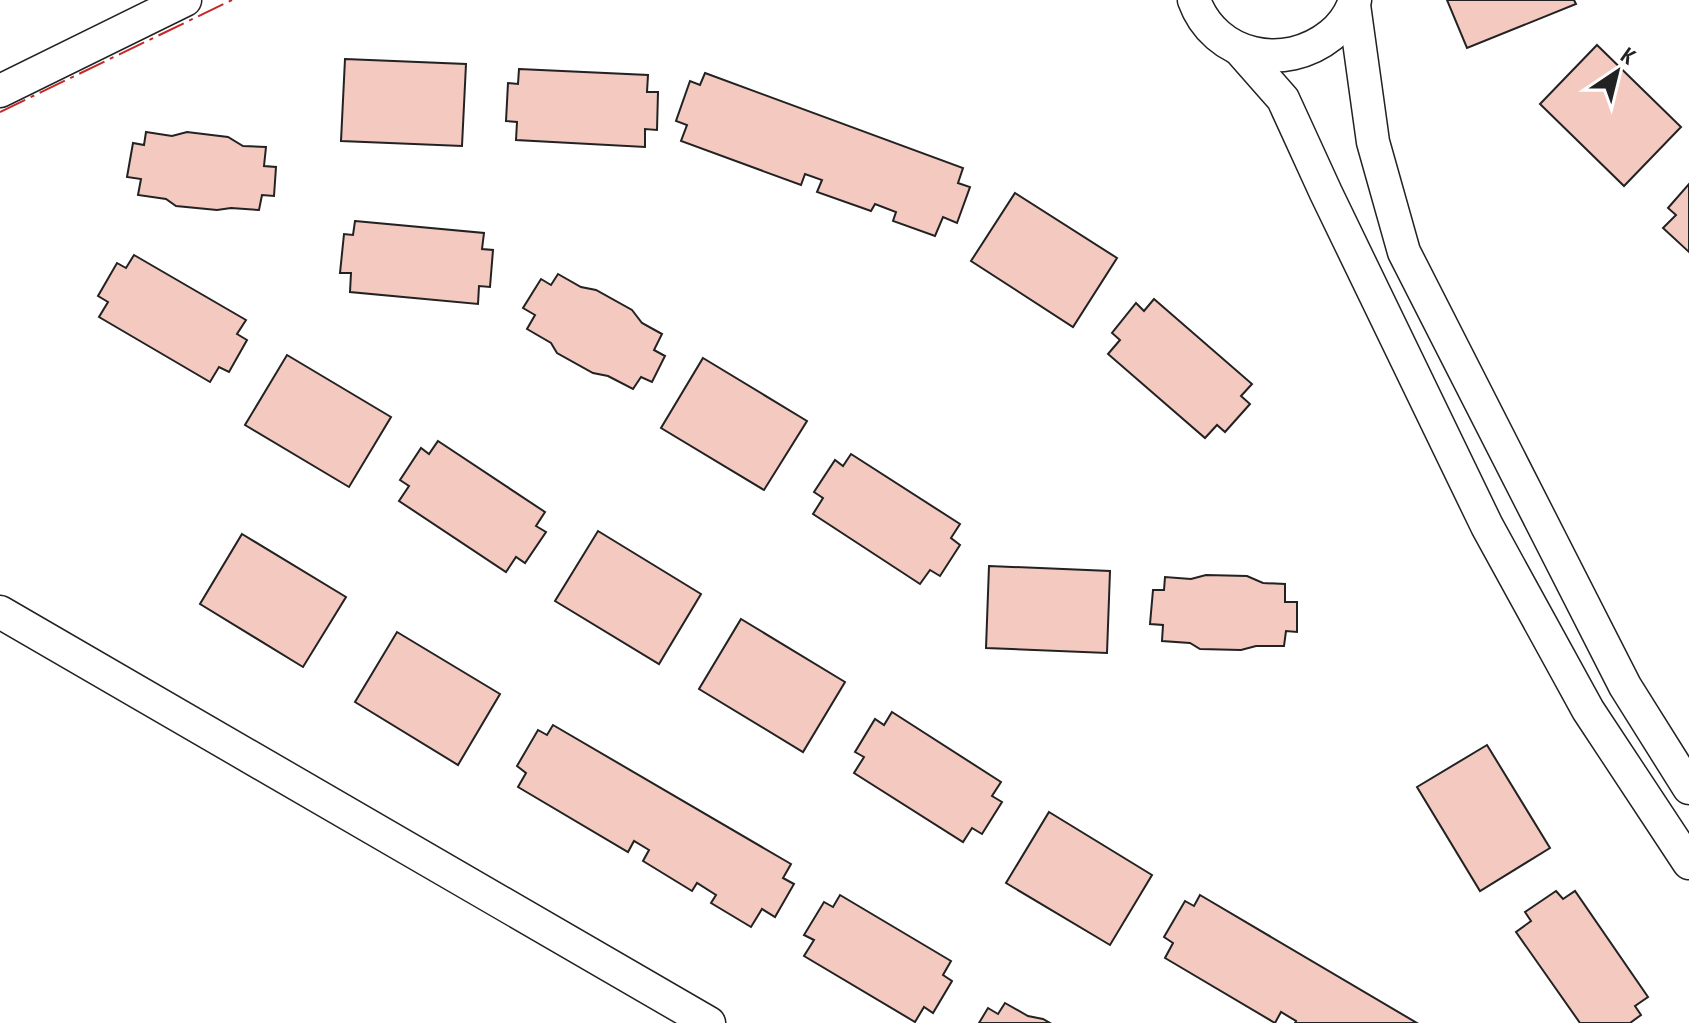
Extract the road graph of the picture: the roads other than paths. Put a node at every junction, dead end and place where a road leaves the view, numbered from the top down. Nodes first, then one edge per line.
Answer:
1 (185, 0) edge
2 (1194, 0) edge
3 (1355, 2) edge
4 (1239, 49) junction
5 (0, 91) edge
6 (0, 612) edge
7 (1689, 788) edge
8 (1689, 863) edge
9 (709, 1023) edge

1 - 5 street
2 - 4 street
3 - 4 street
3 - 7 street
4 - 8 street
6 - 9 street

